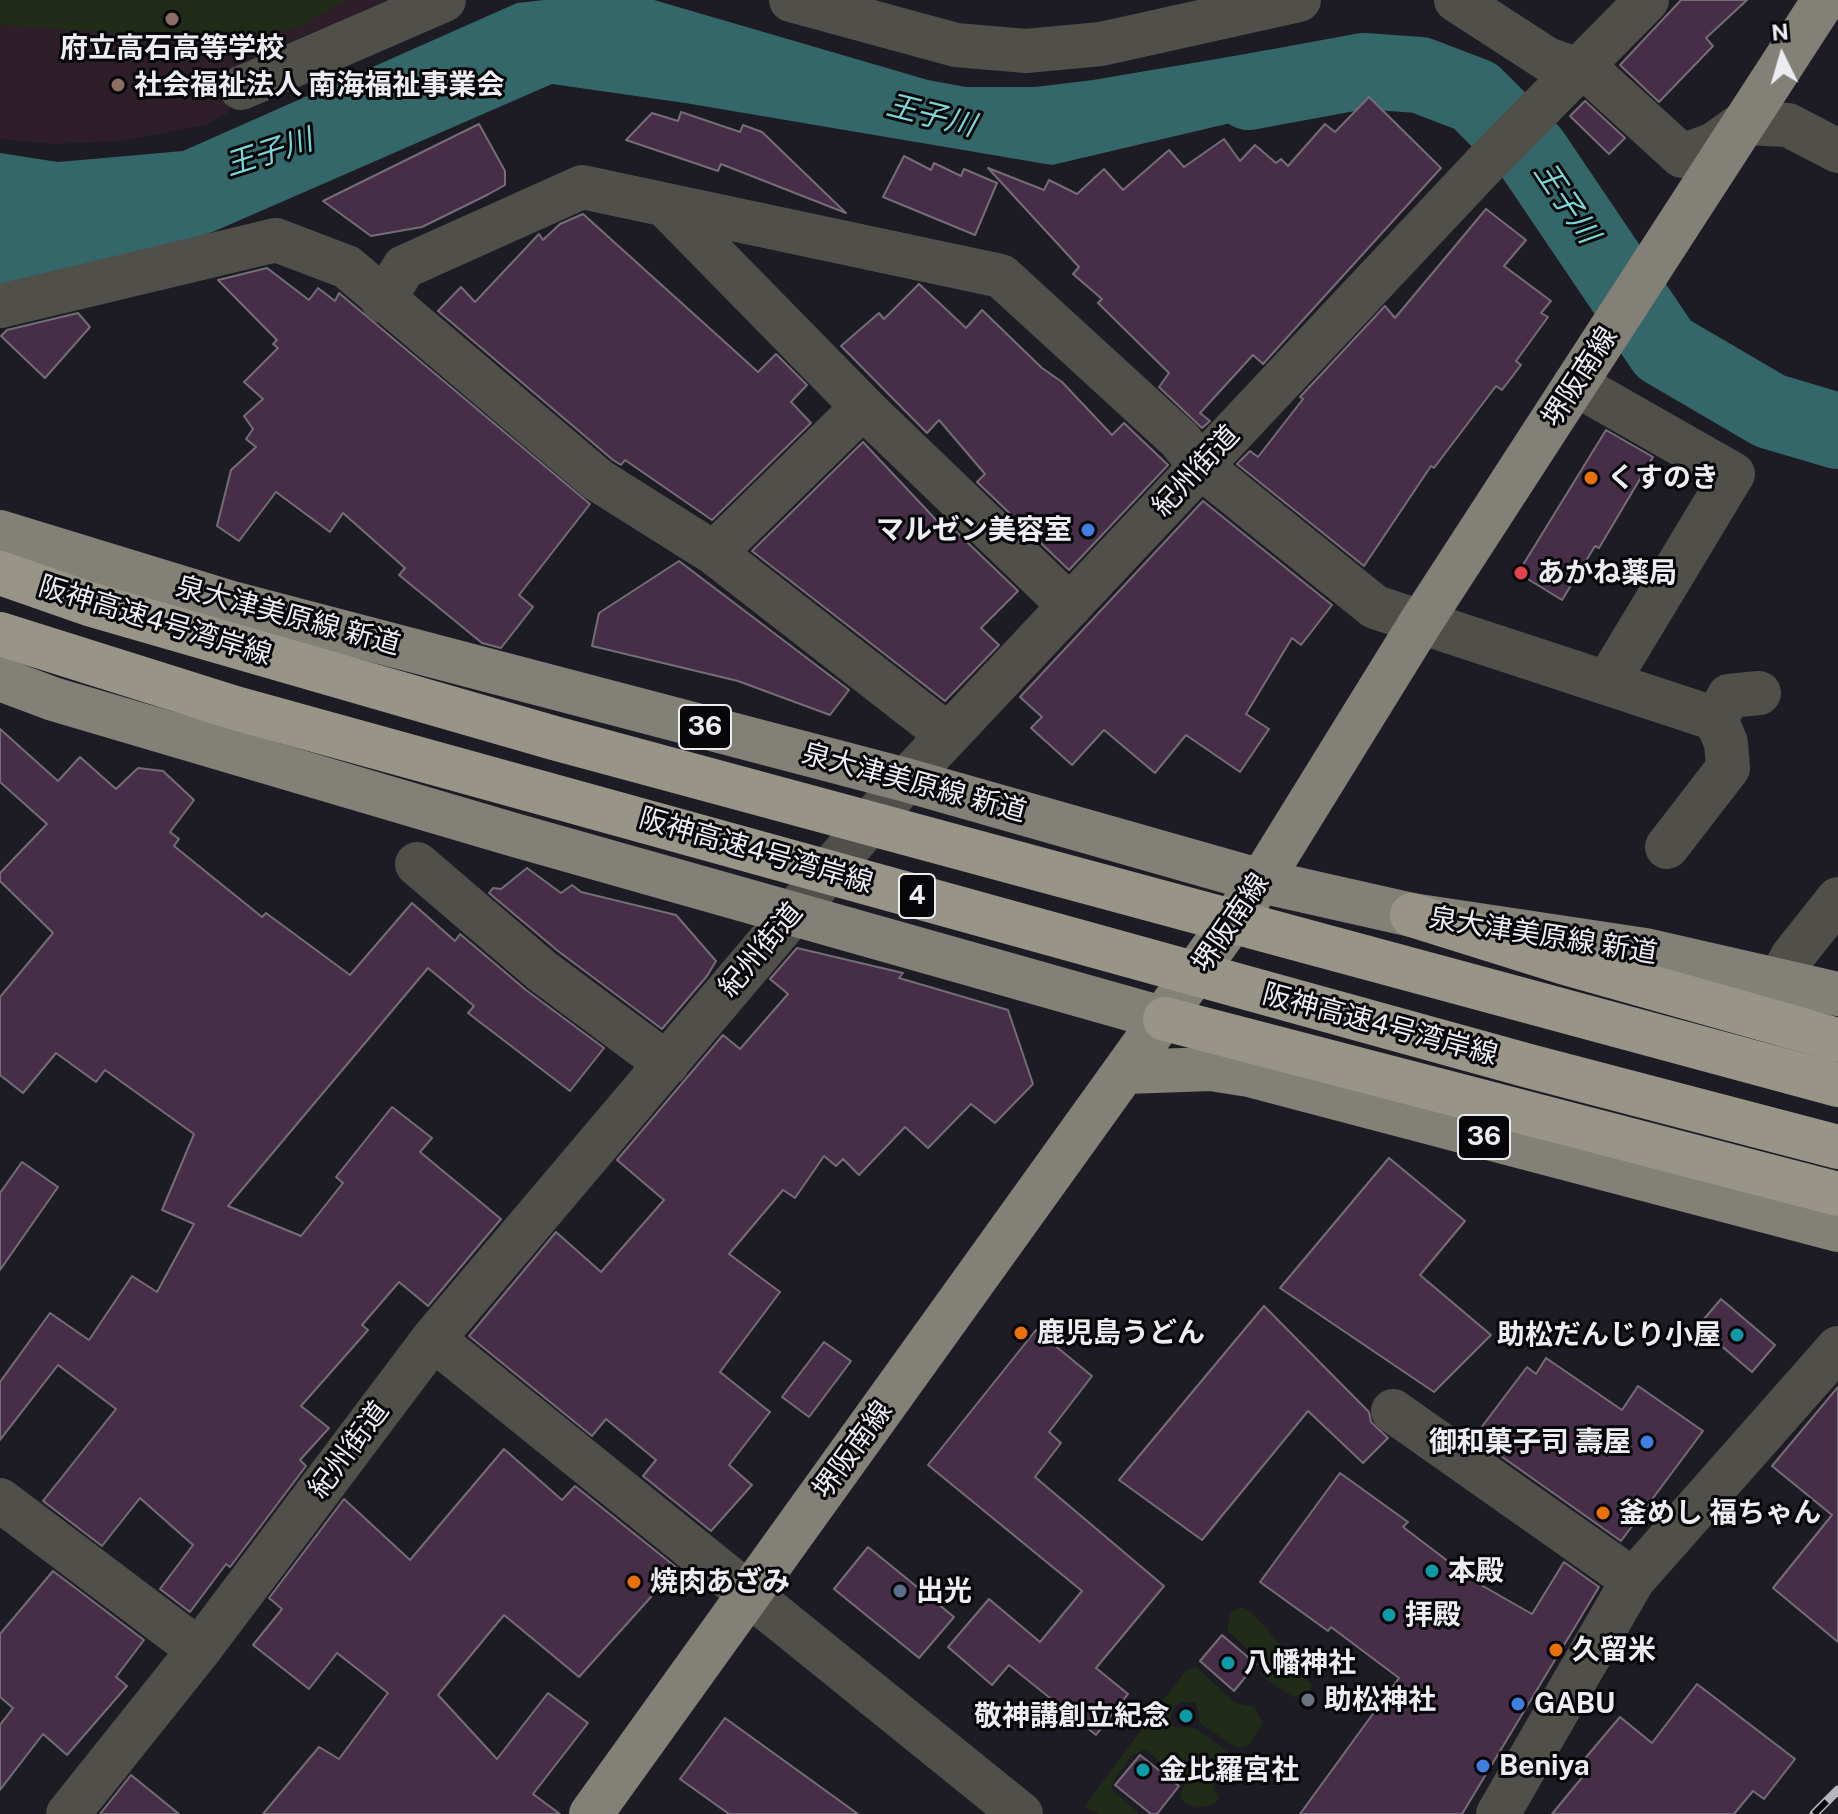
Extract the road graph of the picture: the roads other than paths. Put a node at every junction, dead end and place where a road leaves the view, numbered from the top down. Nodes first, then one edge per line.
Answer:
1 (444, 0) edge
2 (791, 0) edge
3 (1299, 0) edge
4 (1456, 0) edge
5 (1647, 0) edge
6 (1824, 0) edge
7 (1577, 70) junction
8 (241, 88) dead end
9 (1744, 123) junction
10 (1838, 151) edge
11 (667, 207) junction
12 (383, 301) junction
13 (0, 306) edge
14 (1575, 384) junction
15 (863, 407) junction
16 (1200, 466) junction
17 (0, 532) edge
18 (714, 553) junction
19 (0, 573) edge
20 (1070, 606) junction
21 (1421, 622) junction
22 (0, 634) edge
23 (0, 679) edge
24 (1607, 683) junction
25 (1759, 693) dead end
26 (1716, 719) junction
27 (948, 735) junction
28 (906, 780) junction
29 (1667, 847) dead end
30 (417, 864) dead end
31 (1261, 881) junction
32 (1838, 899) edge
33 (792, 913) junction
34 (1412, 915) junction
35 (1779, 981) junction
36 (1838, 994) edge
37 (1165, 1019) junction
38 (1838, 1040) edge
39 (667, 1064) junction
40 (1126, 1072) junction
41 (1838, 1085) edge
42 (1838, 1147) edge
43 (1838, 1194) edge
44 (1838, 1230) edge
45 (433, 1339) junction
46 (1838, 1348) edge
47 (1393, 1411) dead end
48 (0, 1500) edge
49 (1633, 1580) junction
50 (749, 1593) junction
51 (199, 1650) junction
52 (68, 1814) edge
53 (591, 1814) edge
54 (1021, 1814) edge
55 (1498, 1814) edge

1 - 8 street
2 - 3 street
4 - 7 street
5 - 7 street, 紀州街道
6 - 9 main road, 堺阪南線
7 - 9 street
7 - 16 street, 紀州街道
9 - 10 street
9 - 14 main road, 堺阪南線
11 - 12 street
11 - 15 street
11 - 16 street
12 - 13 street
12 - 18 street
14 - 21 main road, 堺阪南線
14 - 24 street
15 - 18 street
15 - 20 street
16 - 20 street, 紀州街道
16 - 21 street
17 - 28 main road, 泉大津美原線 新道 / 36
18 - 27 street
19 - 41 highway, 阪神高速4号湾岸線 / 4, bridge
20 - 27 street, 紀州街道
21 - 24 street
21 - 31 main road, 堺阪南線
22 - 42 highway, 阪神高速4号湾岸線 / 4, bridge
23 - 33 main road
24 - 26 street
25 - 26 street
26 - 29 street
27 - 28 street, 紀州街道
28 - 31 main road, 泉大津美原線 新道 / 36
28 - 33 street, 紀州街道
30 - 39 street
31 - 34 main road, 泉大津美原線 新道 / 36
31 - 37 main road, 堺阪南線
32 - 35 street
33 - 37 main road
33 - 39 street, 紀州街道
34 - 35 main road, 泉大津美原線 新道 / 36
34 - 38 highway
35 - 36 main road, 泉大津美原線 新道 / 36
37 - 40 main road, 堺阪南線
37 - 43 highway
39 - 45 street, 紀州街道
40 - 44 main road, 36
40 - 50 main road, 堺阪南線
45 - 50 street
45 - 51 street, 紀州街道
46 - 49 street
47 - 49 street
48 - 51 street
49 - 55 street
50 - 53 main road, 堺阪南線
50 - 54 street
51 - 52 street, 紀州街道

